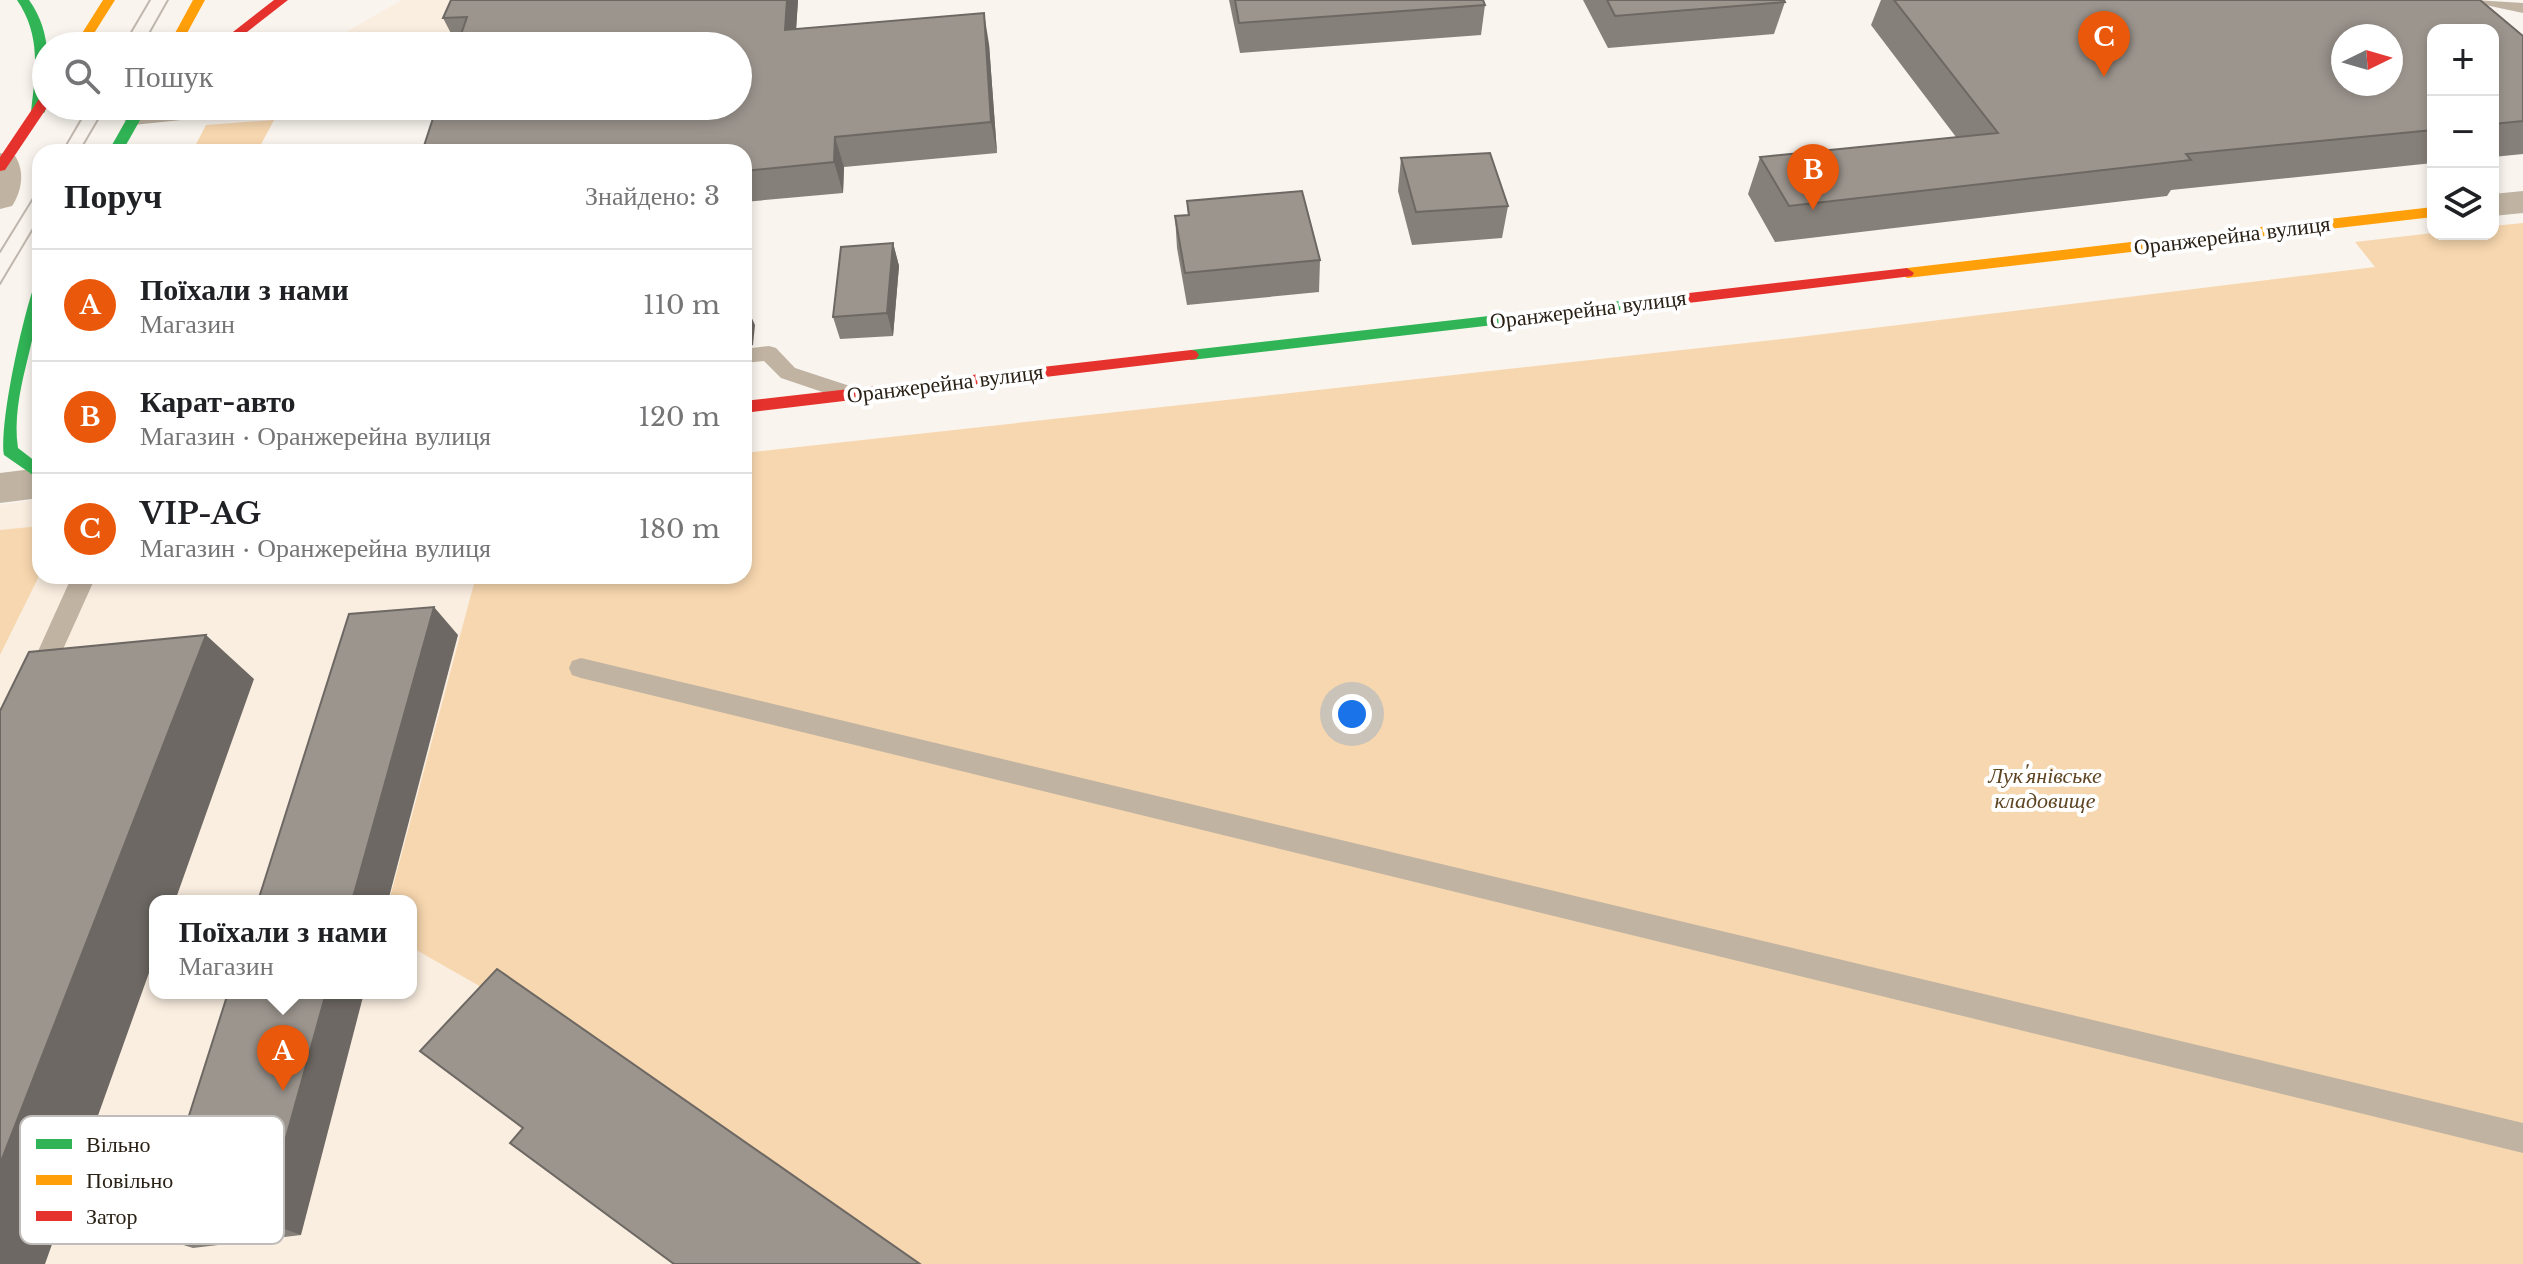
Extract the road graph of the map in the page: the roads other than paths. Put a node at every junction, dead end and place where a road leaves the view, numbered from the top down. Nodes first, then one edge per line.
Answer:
1 (23, 0) edge
2 (109, 0) edge
3 (199, 0) edge
4 (282, 0) edge
5 (2482, 0) edge
6 (2523, 8) edge
7 (40, 32) edge
8 (89, 32) edge
9 (182, 32) edge
10 (240, 32) edge
11 (32, 119) edge
12 (133, 120) edge
13 (120, 144) edge
14 (3, 158) edge
15 (0, 198) edge
16 (2523, 202) edge
17 (2499, 204) edge
18 (2427, 213) edge
19 (32, 300) edge
20 (32, 310) edge
21 (2, 351) dead end
22 (752, 355) edge
23 (852, 394) junction
24 (752, 406) edge
25 (32, 470) edge
26 (32, 484) edge
27 (0, 488) edge
28 (80, 584) edge
29 (581, 668) dead end
30 (29, 697) edge
31 (2523, 1138) edge

1 - 7 street
2 - 8 street
3 - 9 street
4 - 10 street
5 - 6 lane
11 - 14 street
12 - 13 street
14 - 15 street
16 - 17 street
18 - 23 street, Оранжерейна вулиця
19 - 21 street
20 - 25 street
22 - 23 lane
23 - 24 street, Оранжерейна вулиця
26 - 27 street
28 - 30 lane
29 - 31 lane

